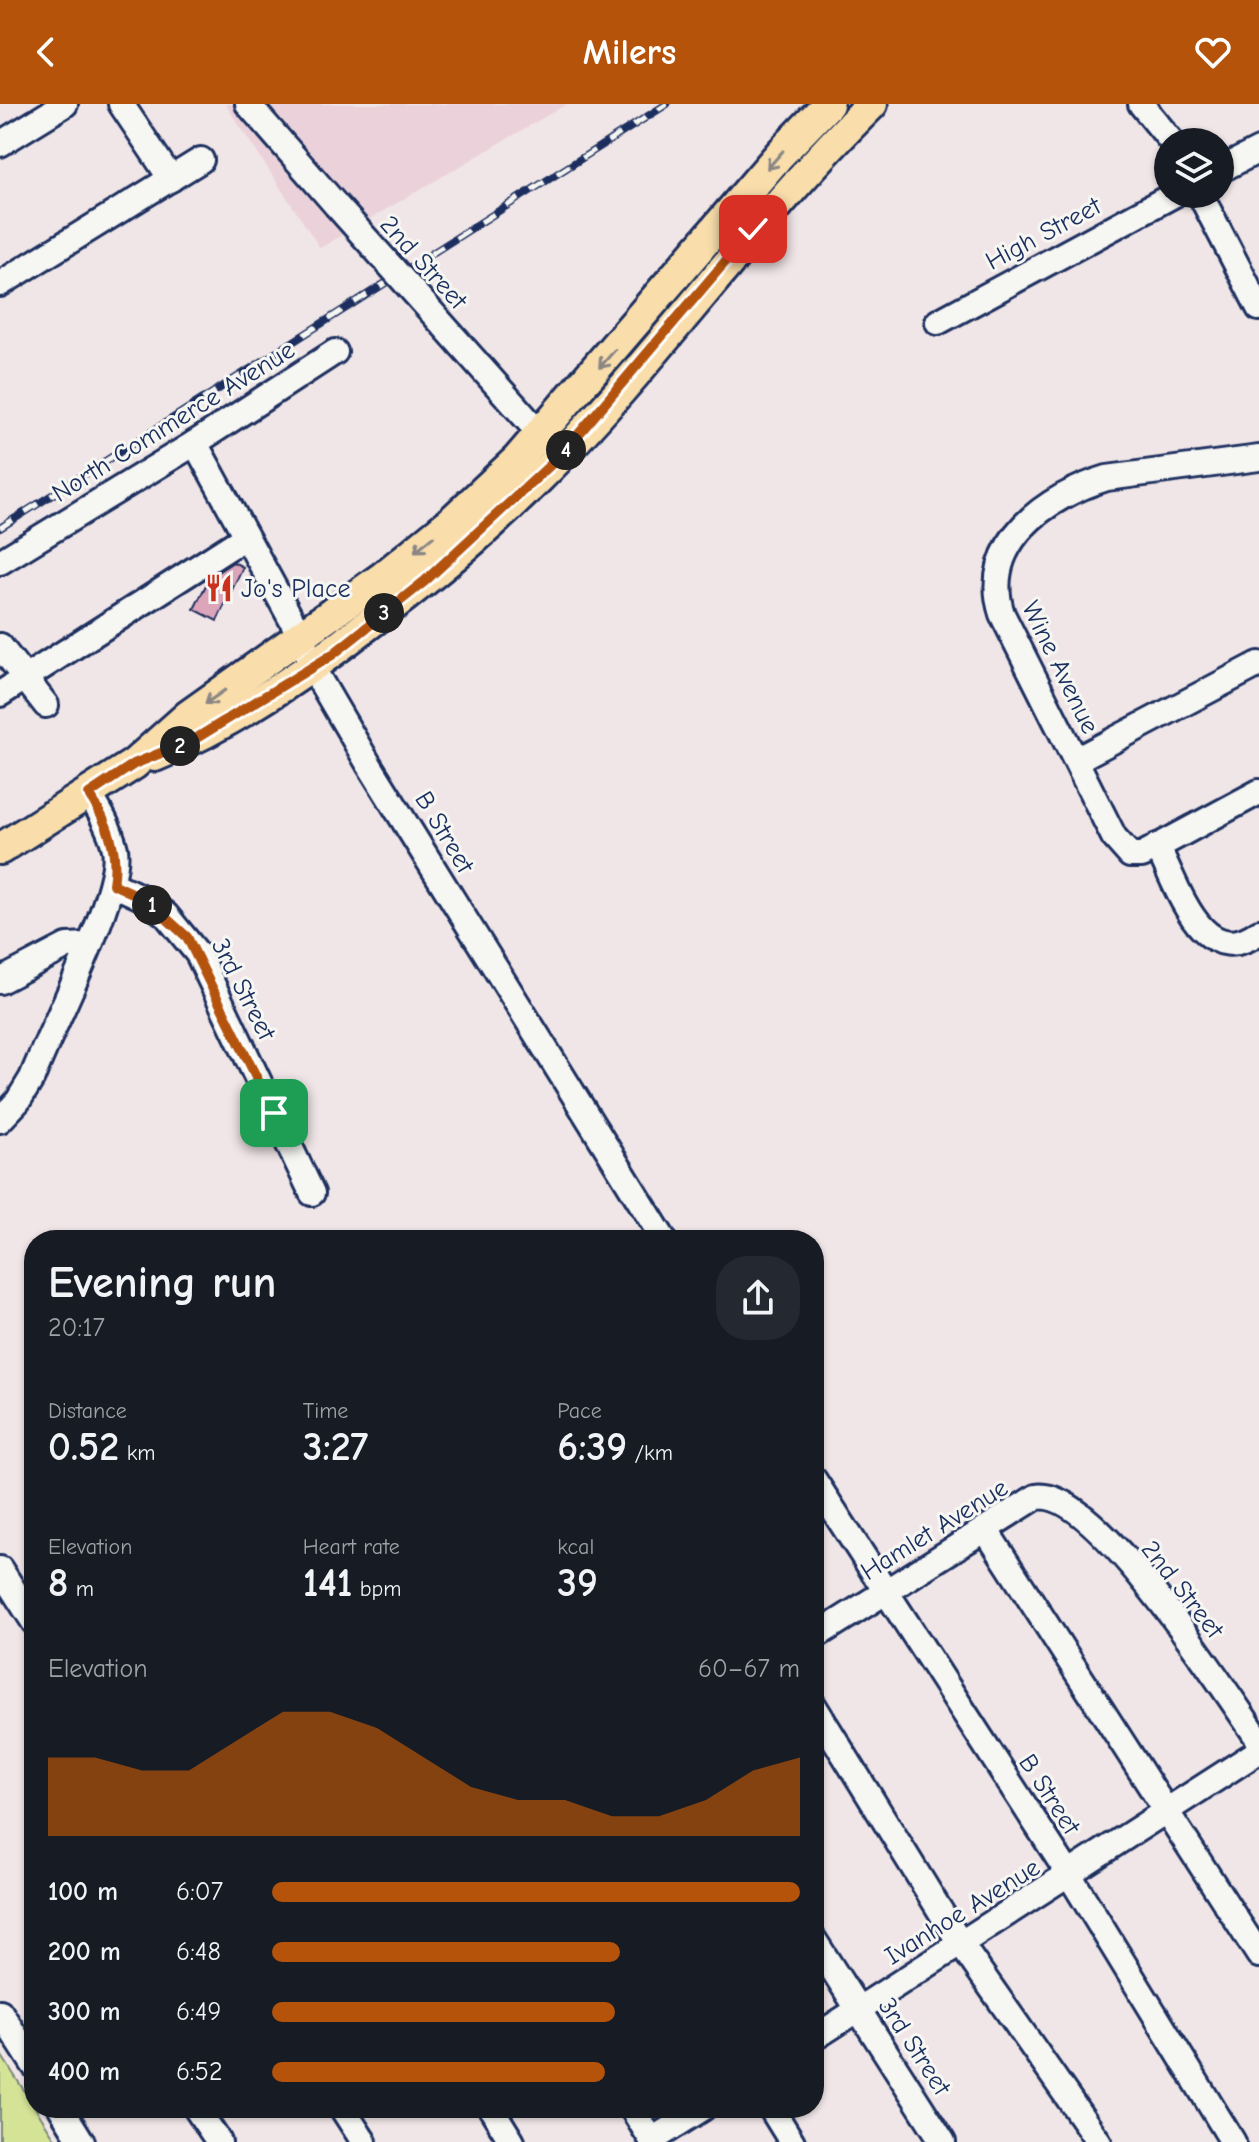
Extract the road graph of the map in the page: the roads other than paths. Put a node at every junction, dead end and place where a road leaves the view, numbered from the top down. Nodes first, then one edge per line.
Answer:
1 (65, 104) edge
2 (121, 104) edge
3 (248, 104) edge
4 (828, 104) edge
5 (872, 104) edge
6 (1141, 104) edge
7 (1161, 128) edge
8 (0, 144) edge
9 (1259, 150) edge
10 (201, 160) dead end
11 (1234, 163) edge
12 (171, 179) junction
13 (1154, 205) edge
14 (1207, 208) edge
15 (0, 284) edge
16 (1259, 308) edge
17 (938, 322) dead end
18 (335, 352) dead end
19 (195, 443) junction
20 (550, 445) junction
21 (1259, 458) edge
22 (245, 537) junction
23 (0, 562) edge
24 (301, 637) junction
25 (0, 646) edge
26 (1259, 664) edge
27 (312, 667) junction
28 (23, 679) junction
29 (0, 694) edge
30 (46, 705) dead end
31 (1076, 760) junction
32 (134, 764) junction
33 (1259, 792) edge
34 (89, 794) junction
35 (1157, 846) junction
36 (0, 849) edge
37 (113, 884) junction
38 (1259, 932) edge
39 (88, 945) junction
40 (0, 981) edge
41 (0, 1120) edge
42 (312, 1193) dead end
43 (658, 1230) edge
44 (824, 1496) edge
45 (1043, 1496) joint
46 (985, 1529) junction
47 (0, 1569) edge
48 (885, 1593) junction
49 (24, 1606) edge
50 (824, 1631) edge
51 (824, 1722) edge
52 (1259, 1740) edge
53 (1259, 1751) edge
54 (1167, 1810) junction
55 (1070, 1876) junction
56 (960, 1943) junction
57 (1259, 1955) edge
58 (824, 1956) edge
59 (858, 2010) junction
60 (0, 2012) edge
61 (824, 2032) edge
62 (24, 2049) edge
63 (70, 2118) edge
64 (203, 2118) edge
65 (348, 2118) edge
66 (497, 2118) edge
67 (638, 2118) edge
68 (688, 2118) edge
69 (777, 2118) edge
70 (652, 2141) edge
71 (82, 2142) edge
72 (219, 2142) edge
73 (364, 2142) edge
74 (512, 2142) edge
75 (792, 2142) edge
76 (943, 2142) edge
77 (1099, 2142) edge
78 (1233, 2142) edge

1 - 8 street
2 - 12 street
3 - 20 street, 2nd Street, bridge
4 -> 20 main road
5 - 20 main road
6 - 7 street
9 - 11 street
10 - 12 street
12 - 15 street
13 - 17 street, High Street
14 - 16 street
18 - 19 street, North Commerce Avenue
19 - 22 street, B Street
19 - 23 street, North Commerce Avenue
20 -> 24 main road
20 - 27 main road
21 - 31 street, Wine Avenue
22 - 24 street, B Street
22 - 28 street
24 - 27 street, B Street
24 -> 32 main road
25 - 28 street
26 - 31 street
27 - 32 main road
27 - 43 street, B Street
28 - 29 street
28 - 30 street
31 - 35 street, Wine Avenue
32 - 34 main road
33 - 35 street
34 - 36 main road
34 - 37 street
35 - 38 street
37 - 39 street
37 - 42 street, 3rd Street
39 - 40 street
39 - 41 street
44 - 48 street, B Street
45 - 46 street, Hamlet Avenue
45 - 52 street, 2nd Street
46 - 48 street, Hamlet Avenue
46 - 54 street
47 - 49 street
48 - 50 street, Hamlet Avenue
48 - 55 street, B Street
51 - 56 street
53 - 54 street, Ivanhoe Avenue
54 - 55 street, Ivanhoe Avenue
54 - 57 street
55 - 56 street, Ivanhoe Avenue
55 - 78 street, B Street
56 - 59 street, Ivanhoe Avenue
56 - 77 street
58 - 59 street, 3rd Street
59 - 61 street, Ivanhoe Avenue
59 - 76 street, 3rd Street
60 - 62 street
63 - 71 street
64 - 72 street
65 - 73 street
66 - 74 street
67 - 70 street
68 - 70 street
69 - 75 street

